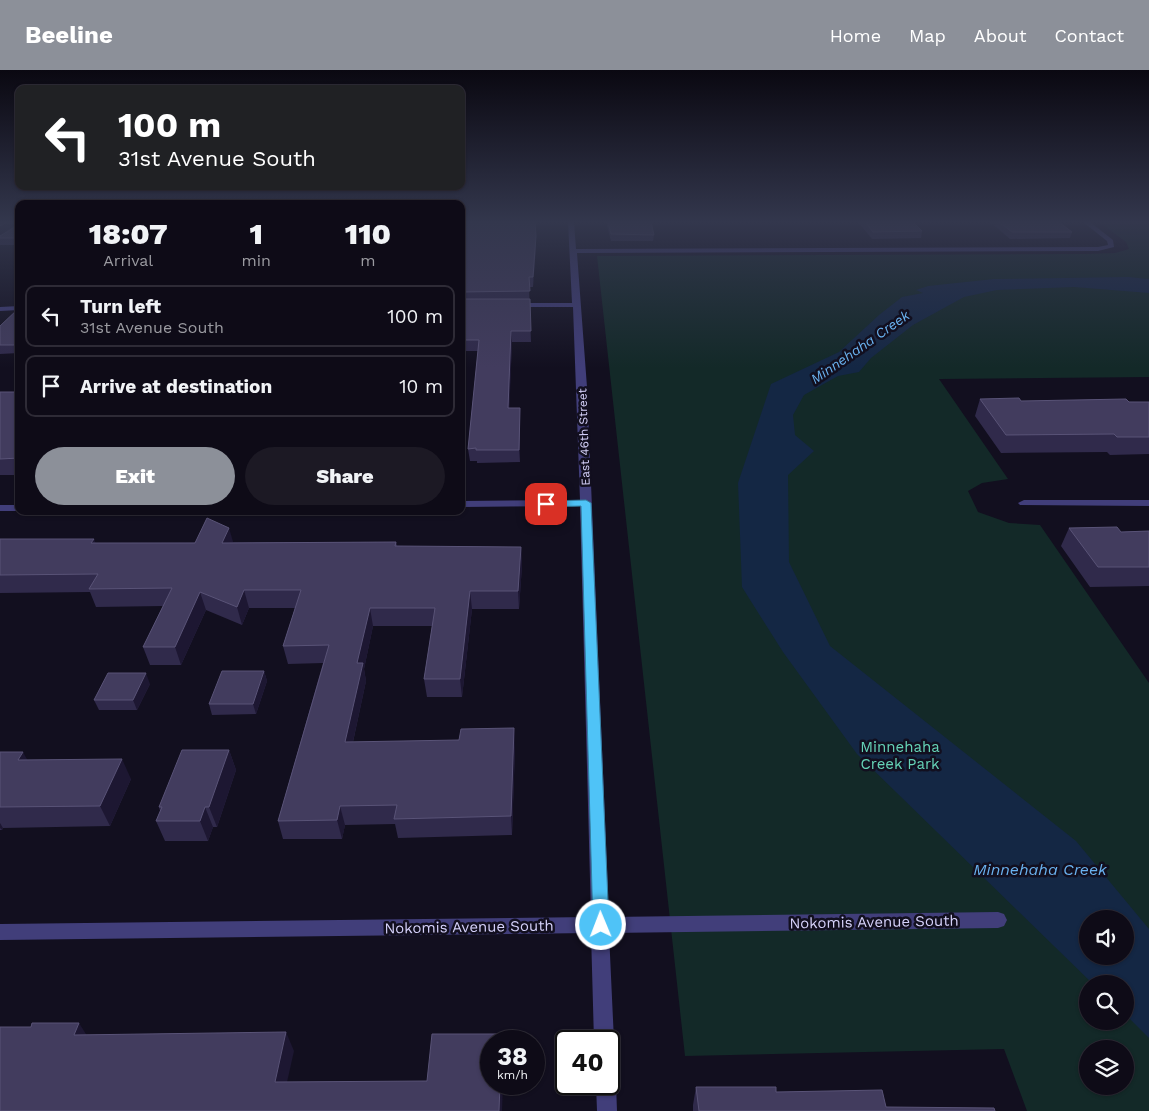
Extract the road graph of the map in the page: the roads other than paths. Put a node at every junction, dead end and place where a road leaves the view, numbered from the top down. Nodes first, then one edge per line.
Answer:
1 (574, 271) edge
2 (576, 305) junction
3 (509, 306) edge
4 (0, 308) edge
5 (15, 308) edge
6 (586, 503) junction
7 (1024, 503) dead end
8 (1149, 503) edge
9 (465, 504) edge
10 (0, 508) edge
11 (15, 508) edge
12 (998, 920) dead end
13 (601, 925) junction
14 (0, 932) edge
15 (604, 1030) edge
16 (606, 1095) edge
17 (607, 1111) edge

1 - 2 street, East 46th Street
2 - 3 street
2 - 6 street, East 46th Street
4 - 5 street
6 - 9 street
6 - 13 street, East 46th Street
7 - 8 street
10 - 11 street
12 - 13 street, Nokomis Avenue South
13 - 14 street, Nokomis Avenue South
13 - 15 street, East 46th Street
16 - 17 street

